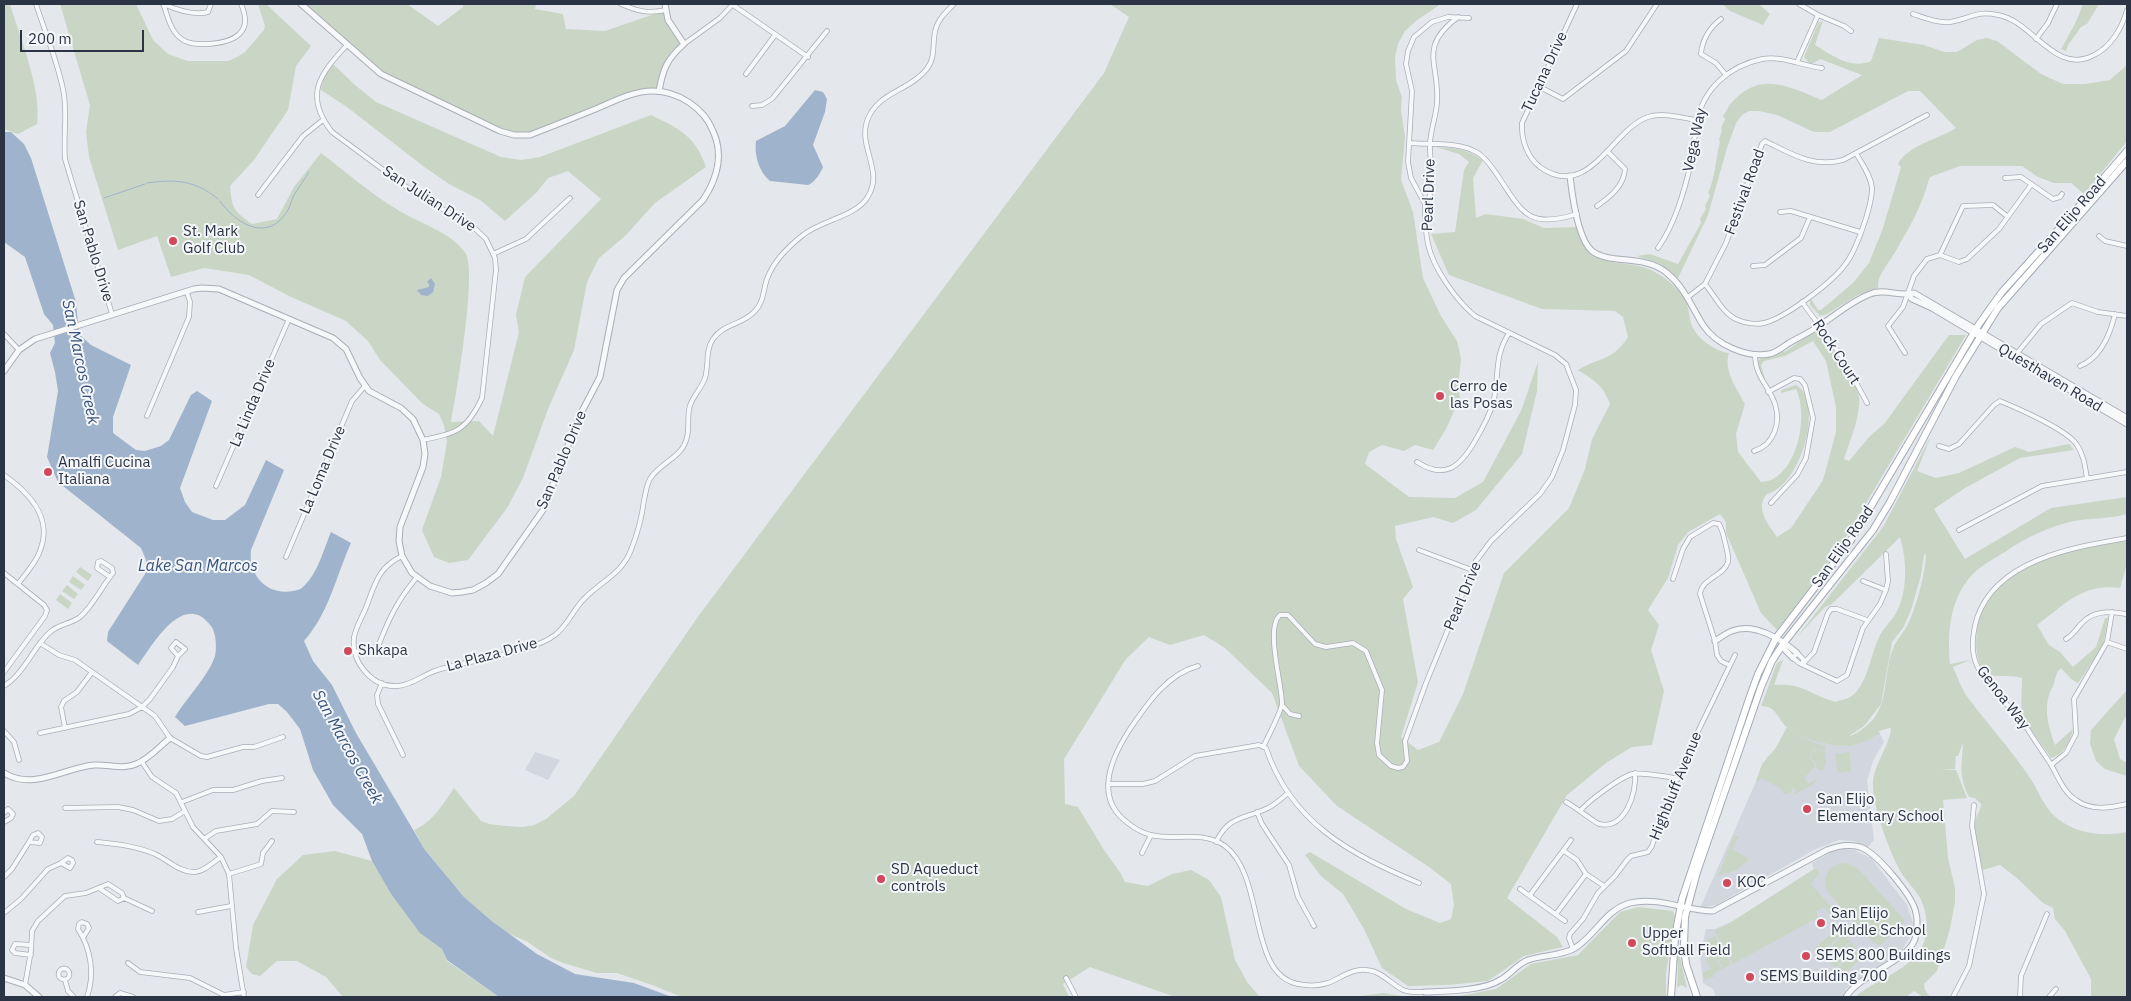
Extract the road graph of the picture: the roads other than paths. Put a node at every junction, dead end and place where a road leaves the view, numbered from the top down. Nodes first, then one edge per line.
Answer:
1 (36, 4) edge
2 (163, 4) edge
3 (211, 4) edge
4 (242, 4) edge
5 (301, 4) edge
6 (621, 4) edge
7 (665, 4) edge
8 (733, 4) edge
9 (954, 4) edge
10 (1577, 4) edge
11 (1657, 4) edge
12 (1800, 4) edge
13 (2057, 4) edge
14 (666, 10) junction
15 (2127, 10) edge
16 (1913, 14) dead end
17 (1818, 16) junction
18 (1458, 17) junction
19 (1469, 18) dead end
20 (1721, 19) dead end
21 (827, 31) dead end
22 (1851, 31) dead end
23 (775, 35) junction
24 (2036, 39) junction
25 (684, 44) junction
26 (347, 45) junction
27 (808, 57) junction
28 (1797, 62) junction
29 (1822, 68) dead end
30 (746, 74) dead end
31 (1726, 75) junction
32 (1538, 86) junction
33 (659, 91) junction
34 (752, 106) dead end
35 (1927, 115) dead end
36 (323, 120) junction
37 (1697, 120) junction
38 (1410, 143) junction
39 (1430, 144) junction
40 (2127, 151) edge
41 (1608, 152) junction
42 (1856, 153) junction
43 (2127, 161) edge
44 (1570, 176) junction
45 (2005, 178) dead end
46 (2030, 185) junction
47 (2062, 194) dead end
48 (258, 195) dead end
49 (570, 198) dead end
50 (1425, 204) junction
51 (1597, 206) dead end
52 (1780, 212) dead end
53 (1577, 214) junction
54 (1810, 217) junction
55 (2008, 217) junction
56 (1860, 232) junction
57 (2099, 236) dead end
58 (2127, 246) edge
59 (1658, 248) dead end
60 (493, 254) junction
61 (1940, 255) junction
62 (1754, 266) dead end
63 (1705, 284) junction
64 (187, 292) junction
65 (1908, 295) junction
66 (1688, 297) junction
67 (1802, 302) junction
68 (112, 314) junction
69 (2115, 314) junction
70 (2127, 316) edge
71 (289, 319) junction
72 (1820, 326) junction
73 (1974, 330) junction
74 (1509, 333) junction
75 (4, 334) edge
76 (1981, 334) junction
77 (19, 350) junction
78 (2018, 352) junction
79 (1905, 353) dead end
80 (1755, 354) junction
81 (2080, 366) dead end
82 (4, 371) edge
83 (365, 386) junction
84 (1768, 392) junction
85 (1867, 403) dead end
86 (147, 416) dead end
87 (2127, 418) edge
88 (2127, 424) edge
89 (423, 440) junction
90 (1939, 446) dead end
91 (1754, 451) dead end
92 (1417, 462) dead end
93 (2127, 472) edge
94 (4, 475) edge
95 (2087, 478) junction
96 (216, 486) dead end
97 (1770, 503) dead end
98 (1959, 530) dead end
99 (2127, 538) edge
100 (1418, 550) dead end
101 (1886, 554) dead end
102 (402, 556) junction
103 (286, 558) dead end
104 (1472, 570) junction
105 (4, 573) edge
106 (110, 577) junction
107 (417, 577) junction
108 (1673, 579) dead end
109 (1863, 581) dead end
110 (18, 584) junction
111 (1886, 590) junction
112 (2112, 612) junction
113 (2127, 614) edge
114 (1868, 620) junction
115 (1776, 638) junction
116 (2066, 639) dead end
117 (1715, 641) junction
118 (2107, 642) junction
119 (40, 643) junction
120 (1783, 644) junction
121 (2127, 649) edge
122 (355, 652) junction
123 (1735, 655) dead end
124 (1795, 655) joint
125 (178, 656) dead end
126 (1803, 664) junction
127 (1729, 665) junction
128 (1198, 666) dead end
129 (4, 672) edge
130 (92, 672) junction
131 (382, 683) junction
132 (4, 686) edge
133 (1282, 705) junction
134 (142, 707) junction
135 (1299, 716) dead end
136 (65, 728) junction
137 (4, 731) edge
138 (40, 733) dead end
139 (283, 736) dead end
140 (170, 738) junction
141 (1263, 747) junction
142 (403, 755) dead end
143 (19, 760) dead end
144 (142, 762) junction
145 (2051, 765) junction
146 (4, 773) edge
147 (1635, 773) junction
148 (282, 778) dead end
149 (1678, 779) junction
150 (1108, 784) junction
151 (1288, 793) junction
152 (182, 802) junction
153 (1566, 802) dead end
154 (2127, 804) edge
155 (1974, 805) dead end
156 (64, 808) dead end
157 (1581, 810) junction
158 (185, 811) junction
159 (294, 812) dead end
160 (1257, 812) junction
161 (4, 813) edge
162 (4, 822) edge
163 (1151, 835) junction
164 (204, 839) junction
165 (1571, 840) dead end
166 (272, 841) dead end
167 (29, 842) dead end
168 (97, 842) dead end
169 (1216, 842) junction
170 (1564, 851) junction
171 (1142, 853) dead end
172 (221, 857) junction
173 (61, 863) dead end
174 (229, 874) junction
175 (1586, 874) junction
176 (4, 877) edge
177 (1419, 884) dead end
178 (1604, 886) junction
179 (99, 888) junction
180 (1520, 888) dead end
181 (1530, 895) junction
182 (124, 898) junction
183 (231, 906) junction
184 (1684, 908) junction
185 (152, 911) dead end
186 (198, 912) dead end
187 (4, 913) edge
188 (1556, 914) junction
189 (2047, 914) dead end
190 (1565, 921) dead end
191 (1314, 926) dead end
192 (84, 936) dead end
193 (31, 945) junction
194 (1573, 949) junction
195 (31, 956) junction
196 (128, 963) dead end
197 (4, 978) edge
198 (1066, 978) dead end
199 (65, 980) dead end
200 (25, 985) junction
201 (2056, 989) dead end
202 (244, 992) junction
203 (1425, 992) joint
204 (39, 997) edge
205 (74, 997) edge
206 (87, 997) edge
207 (116, 997) edge
208 (133, 997) edge
209 (244, 997) edge
210 (1076, 997) edge
211 (1671, 997) edge
212 (1697, 997) edge
213 (1846, 997) edge
214 (1953, 997) edge
215 (2020, 997) edge
216 (2049, 997) edge

1 - 68 street, San Pablo Drive
2 - 3 street
2 - 4 street
5 - 26 street, San Pablo Drive
6 - 14 street
7 - 14 street
8 - 23 street
8 - 25 street
9 - 131 street, La Plaza Drive
10 - 32 street, Tucana Drive
11 - 32 street
12 - 17 street
13 - 24 street
14 - 25 street
15 - 24 street
16 - 24 street
17 - 22 street
17 - 28 street
18 - 19 street
18 - 38 street
18 - 39 street, Pearl Drive
20 - 31 street
21 - 27 street
23 - 27 street
23 - 30 street
25 - 33 street
26 - 33 street, San Pablo Drive
26 - 36 street
27 - 34 street
28 - 29 street, Vega Way
28 - 31 street, Vega Way
31 - 37 street, Vega Way
32 - 44 street, Tucana Drive
33 - 107 street, San Pablo Drive
35 - 42 street
36 - 48 street
36 - 60 street, San Julian Drive
37 - 41 street
37 - 59 street, Vega Way
38 - 39 street
38 - 50 street
39 - 50 street, Pearl Drive
39 - 53 street
40 - 73 main road, San Elijo Road
41 - 44 street
41 - 51 street
42 - 56 street
42 - 63 street, Festival Road
43 - 76 main road, San Elijo Road
44 - 53 street
45 - 46 street
46 - 47 street
46 - 55 street
49 - 60 street
50 - 74 street, Pearl Drive
52 - 54 street
53 - 66 street
54 - 56 street
54 - 62 street
55 - 61 street
55 - 61 street
56 - 67 street
57 - 58 street
60 - 89 street, San Julian Drive
61 - 65 street
63 - 66 street, Festival Road
63 - 67 street
64 - 68 street, San Pablo Drive
64 - 71 street, San Pablo Drive
64 - 86 street
65 - 72 street, Questhaven Road
65 - 73 street, Questhaven Road
65 - 79 street
66 - 80 street
67 - 72 street, Rock Court
68 - 77 street
69 - 70 street
69 - 78 street
69 - 81 street
71 - 83 street, San Pablo Drive
71 - 96 street, La Linda Drive
72 - 80 street, Questhaven Road
72 - 85 street, Rock Court
73 - 76 street, Questhaven Road
73 - 115 main road, San Elijo Road
74 - 92 street
74 - 104 street, Pearl Drive
75 - 77 street
76 - 78 street, Questhaven Road
76 - 88 street, Questhaven Road
76 - 120 main road, San Elijo Road
77 - 82 street
78 - 87 street, Questhaven Road
80 - 84 street
83 - 89 street, San Pablo Drive
83 - 103 street, La Loma Drive
84 - 91 street
84 - 97 street
89 - 102 street, San Pablo Drive
90 - 95 street
93 - 95 street
94 - 110 street
95 - 98 street
99 - 145 street, Genoa Way
100 - 104 street
101 - 111 street
102 - 107 street, San Pablo Drive
102 - 122 street
104 - 133 street, Pearl Drive
105 - 110 street
106 - 106 street
106 - 119 street
107 - 122 street
108 - 117 street
109 - 111 street
110 - 129 street
111 - 114 street
112 - 113 street
112 - 116 street
112 - 118 street
114 - 126 street
114 - 126 street
115 - 117 street
115 - 120 street
115 - 184 main road, San Elijo Road
117 - 127 street
118 - 121 street
118 - 145 street
119 - 130 street
119 - 132 street
120 - 124 street
120 - 184 main road, San Elijo Road
122 - 131 street
123 - 127 street, Highbluff Avenue
124 - 126 street
125 - 134 street
127 - 149 street, Highbluff Avenue
128 - 150 street
130 - 134 street
130 - 136 street
131 - 142 street
133 - 135 street
133 - 141 street
134 - 136 street
134 - 140 street
136 - 138 street
137 - 143 street
139 - 140 street
140 - 144 street
141 - 150 street
141 - 151 street
144 - 146 street
144 - 152 street
145 - 154 street, Genoa Way
147 - 149 street
147 - 157 street
147 - 157 street
148 - 152 street
149 - 178 street, Highbluff Avenue
150 - 163 street
151 - 160 street
151 - 177 street
152 - 158 street
153 - 157 street
155 - 214 street
156 - 158 street
158 - 164 street
159 - 164 street
160 - 169 street
160 - 191 street
161 - 162 street
163 - 169 street
163 - 171 street
164 - 172 street
165 - 170 street
166 - 174 street
167 - 176 street
168 - 172 street
169 - 203 street
170 - 175 street
170 - 181 street
172 - 174 street
173 - 187 street
174 - 183 street
175 - 178 street
175 - 188 street
178 - 194 street, Highbluff Avenue
179 - 182 street
179 - 182 street
179 - 193 street
180 - 181 street
181 - 188 street
182 - 185 street
183 - 186 street
183 - 202 street
184 - 194 street
184 - 211 main road, San Elijo Road
184 - 212 main road, San Elijo Road
184 - 213 street
188 - 190 street
189 - 215 street
192 - 206 street
193 - 195 street
193 - 195 street
194 - 203 street
195 - 200 street
196 - 202 street
197 - 200 street
198 - 210 street
199 - 205 street
200 - 204 street
201 - 216 street
202 - 209 street
207 - 208 street

